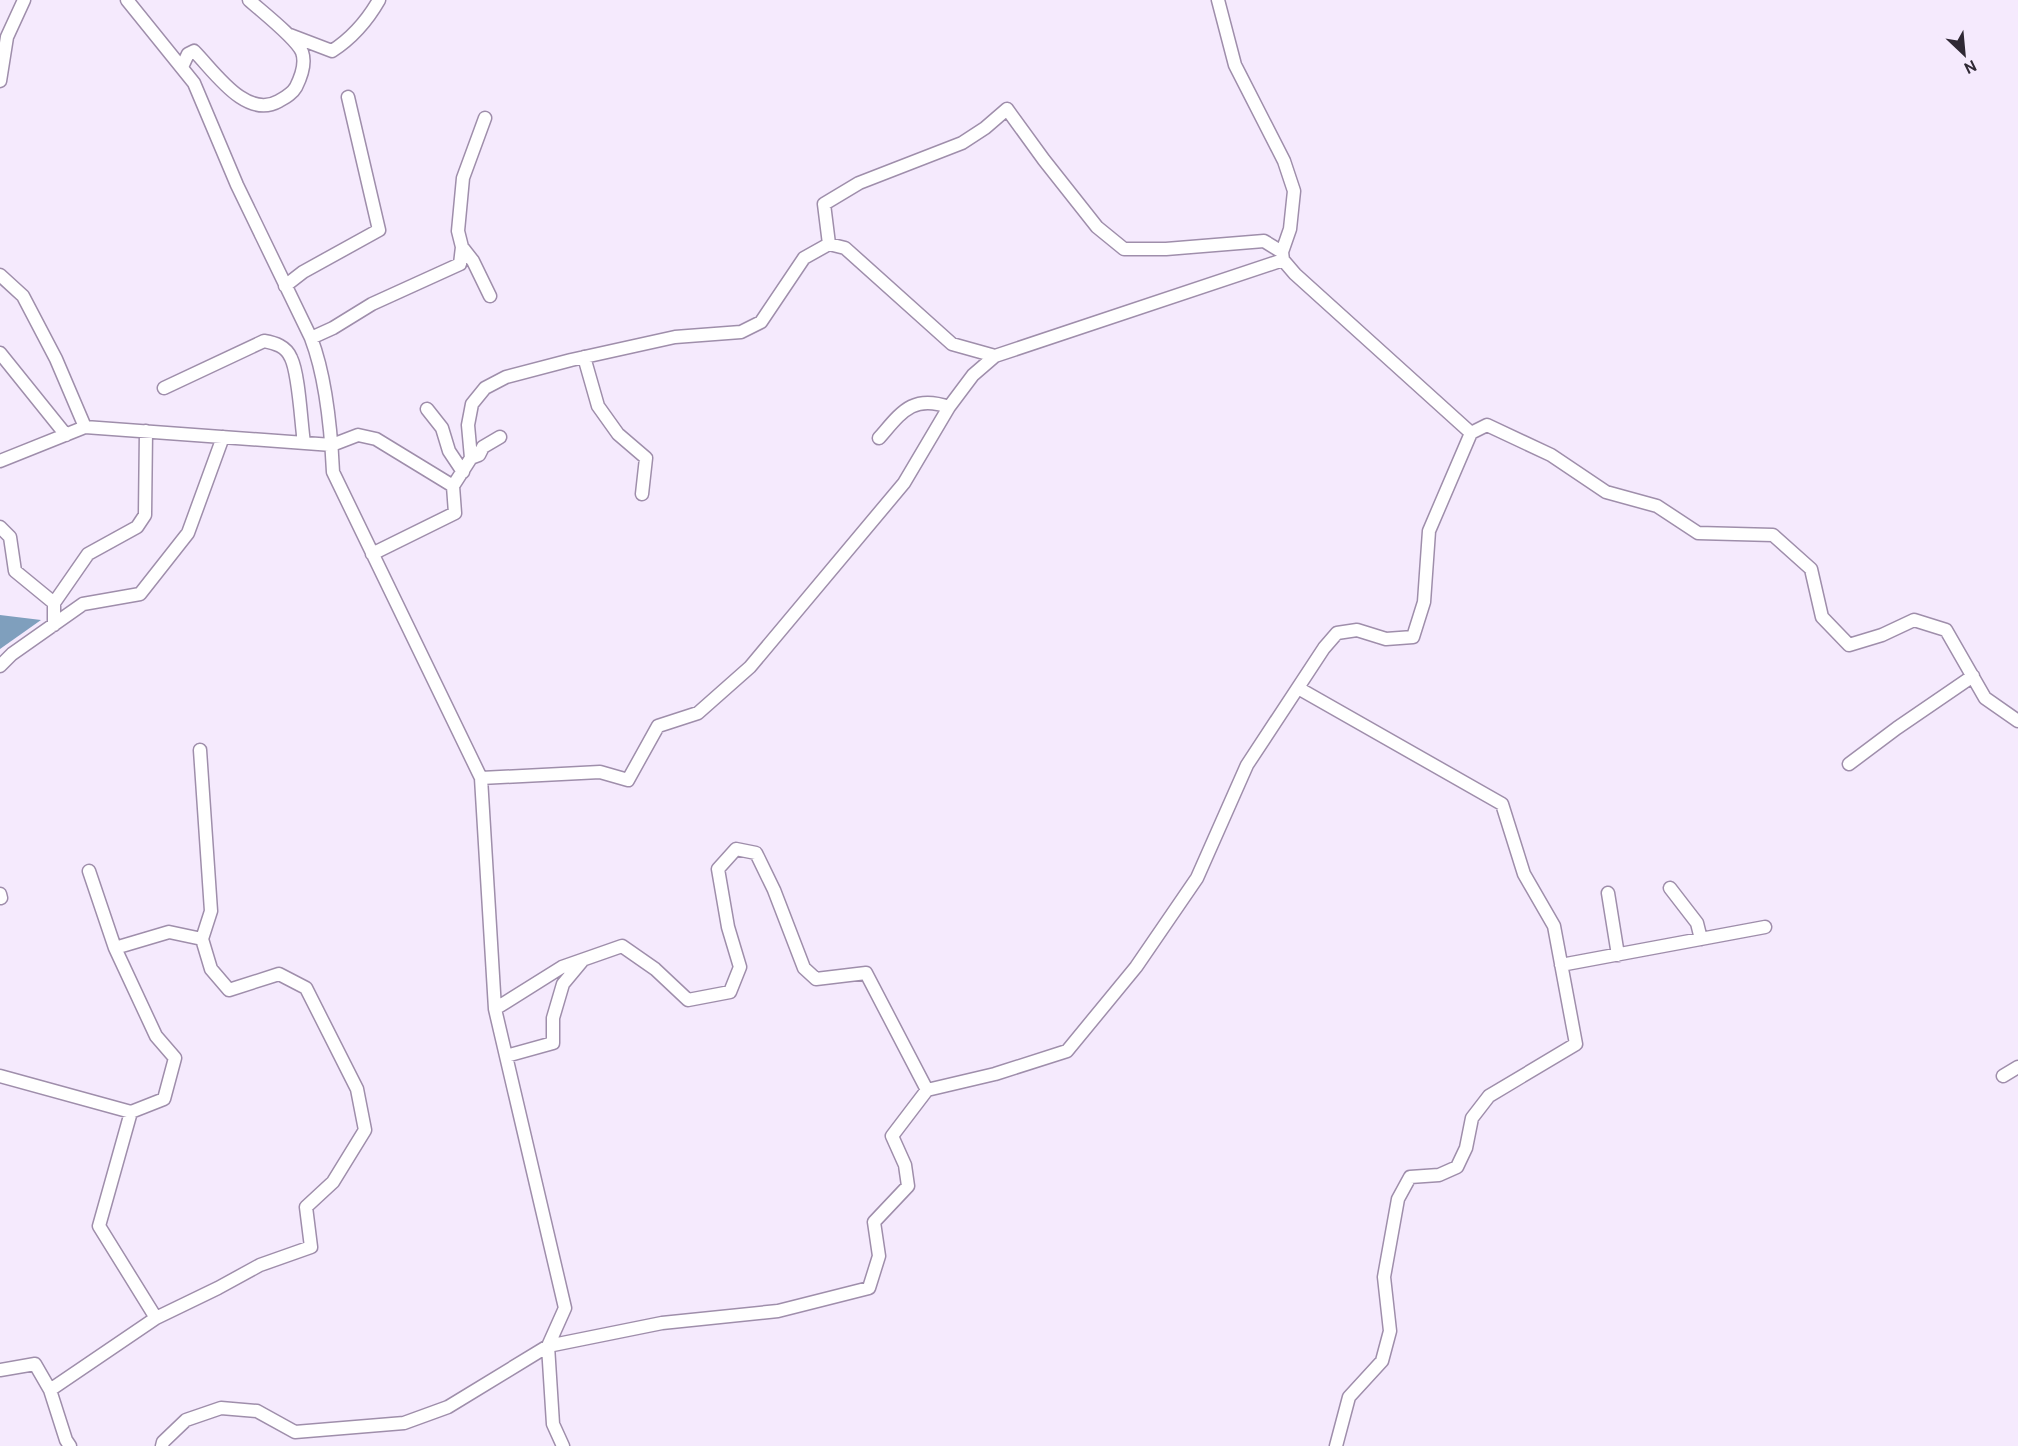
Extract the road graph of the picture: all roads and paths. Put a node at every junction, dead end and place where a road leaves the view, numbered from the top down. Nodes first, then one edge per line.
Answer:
1 (24, 0) edge
2 (249, 0) edge
3 (380, 0) edge
4 (1218, 0) edge
5 (128, 2) edge
6 (286, 34) junction
7 (182, 67) junction
8 (0, 80) edge
9 (348, 97) dead end
10 (485, 118) dead end
11 (829, 244) junction
12 (462, 247) junction
13 (1283, 256) junction
14 (0, 275) edge
15 (285, 286) junction
16 (490, 296) dead end
17 (311, 338) junction
18 (0, 353) edge
19 (995, 356) junction
20 (584, 357) junction
21 (164, 388) dead end
22 (949, 407) junction
23 (427, 409) dead end
24 (85, 427) junction
25 (146, 431) junction
26 (1471, 433) junction
27 (66, 435) junction
28 (223, 437) junction
29 (500, 437) dead end
30 (879, 438) dead end
31 (304, 443) junction
32 (332, 445) junction
33 (471, 458) junction
34 (0, 461) edge
35 (463, 472) junction
36 (453, 486) junction
37 (642, 494) dead end
38 (0, 527) edge
39 (372, 554) junction
40 (54, 603) junction
41 (54, 625) junction
42 (0, 666) edge
43 (1973, 676) junction
44 (1298, 688) junction
45 (2018, 721) edge
46 (200, 750) dead end
47 (1849, 764) dead end
48 (481, 778) junction
49 (89, 871) dead end
50 (1670, 888) dead end
51 (1608, 893) dead end
52 (1765, 927) dead end
53 (202, 939) junction
54 (1701, 939) junction
55 (115, 948) junction
56 (1618, 955) junction
57 (584, 959) junction
58 (1561, 965) junction
59 (495, 1010) junction
60 (506, 1056) junction
61 (2018, 1066) edge
62 (0, 1076) edge
63 (2003, 1076) dead end
64 (927, 1090) junction
65 (131, 1112) junction
66 (156, 1318) junction
67 (548, 1346) junction
68 (4, 1368) edge
69 (50, 1390) junction
70 (70, 1446) edge
71 (162, 1446) edge
72 (563, 1446) edge
73 (1336, 1446) edge

1 - 8 street
2 - 6 street
3 - 6 street
4 - 13 street
5 - 7 street
6 - 7 street
7 - 15 street
9 - 15 street
10 - 12 street
11 - 13 street
11 - 19 street
11 - 20 street
12 - 16 street
12 - 17 street
13 - 19 street
13 - 26 street
14 - 24 street
15 - 17 street
17 - 32 street
18 - 27 street
19 - 22 street
20 - 33 street
20 - 37 street
21 - 31 street
22 - 30 street
22 - 48 street
23 - 35 street
24 - 25 street
24 - 27 street
25 - 28 street
25 - 40 street
26 - 43 street
26 - 44 street
27 - 34 street
28 - 31 street
28 - 41 street
29 - 33 street
31 - 32 street
32 - 36 street
32 - 39 street
33 - 35 street
35 - 36 street
36 - 39 street
38 - 40 street
39 - 48 street
40 - 41 street
41 - 42 street
43 - 45 street
43 - 47 street
44 - 58 street
44 - 64 street
46 - 53 street
48 - 59 street
49 - 55 street
50 - 54 street
51 - 56 street
52 - 54 street
53 - 55 street
53 - 66 street
54 - 56 street
55 - 65 street
56 - 58 street
57 - 59 street
57 - 60 street
57 - 64 street
58 - 73 street
59 - 60 street
60 - 67 street
61 - 63 street
62 - 65 street
64 - 67 street
65 - 66 street
66 - 69 street
67 - 71 street
67 - 72 street
68 - 69 street
69 - 70 street

